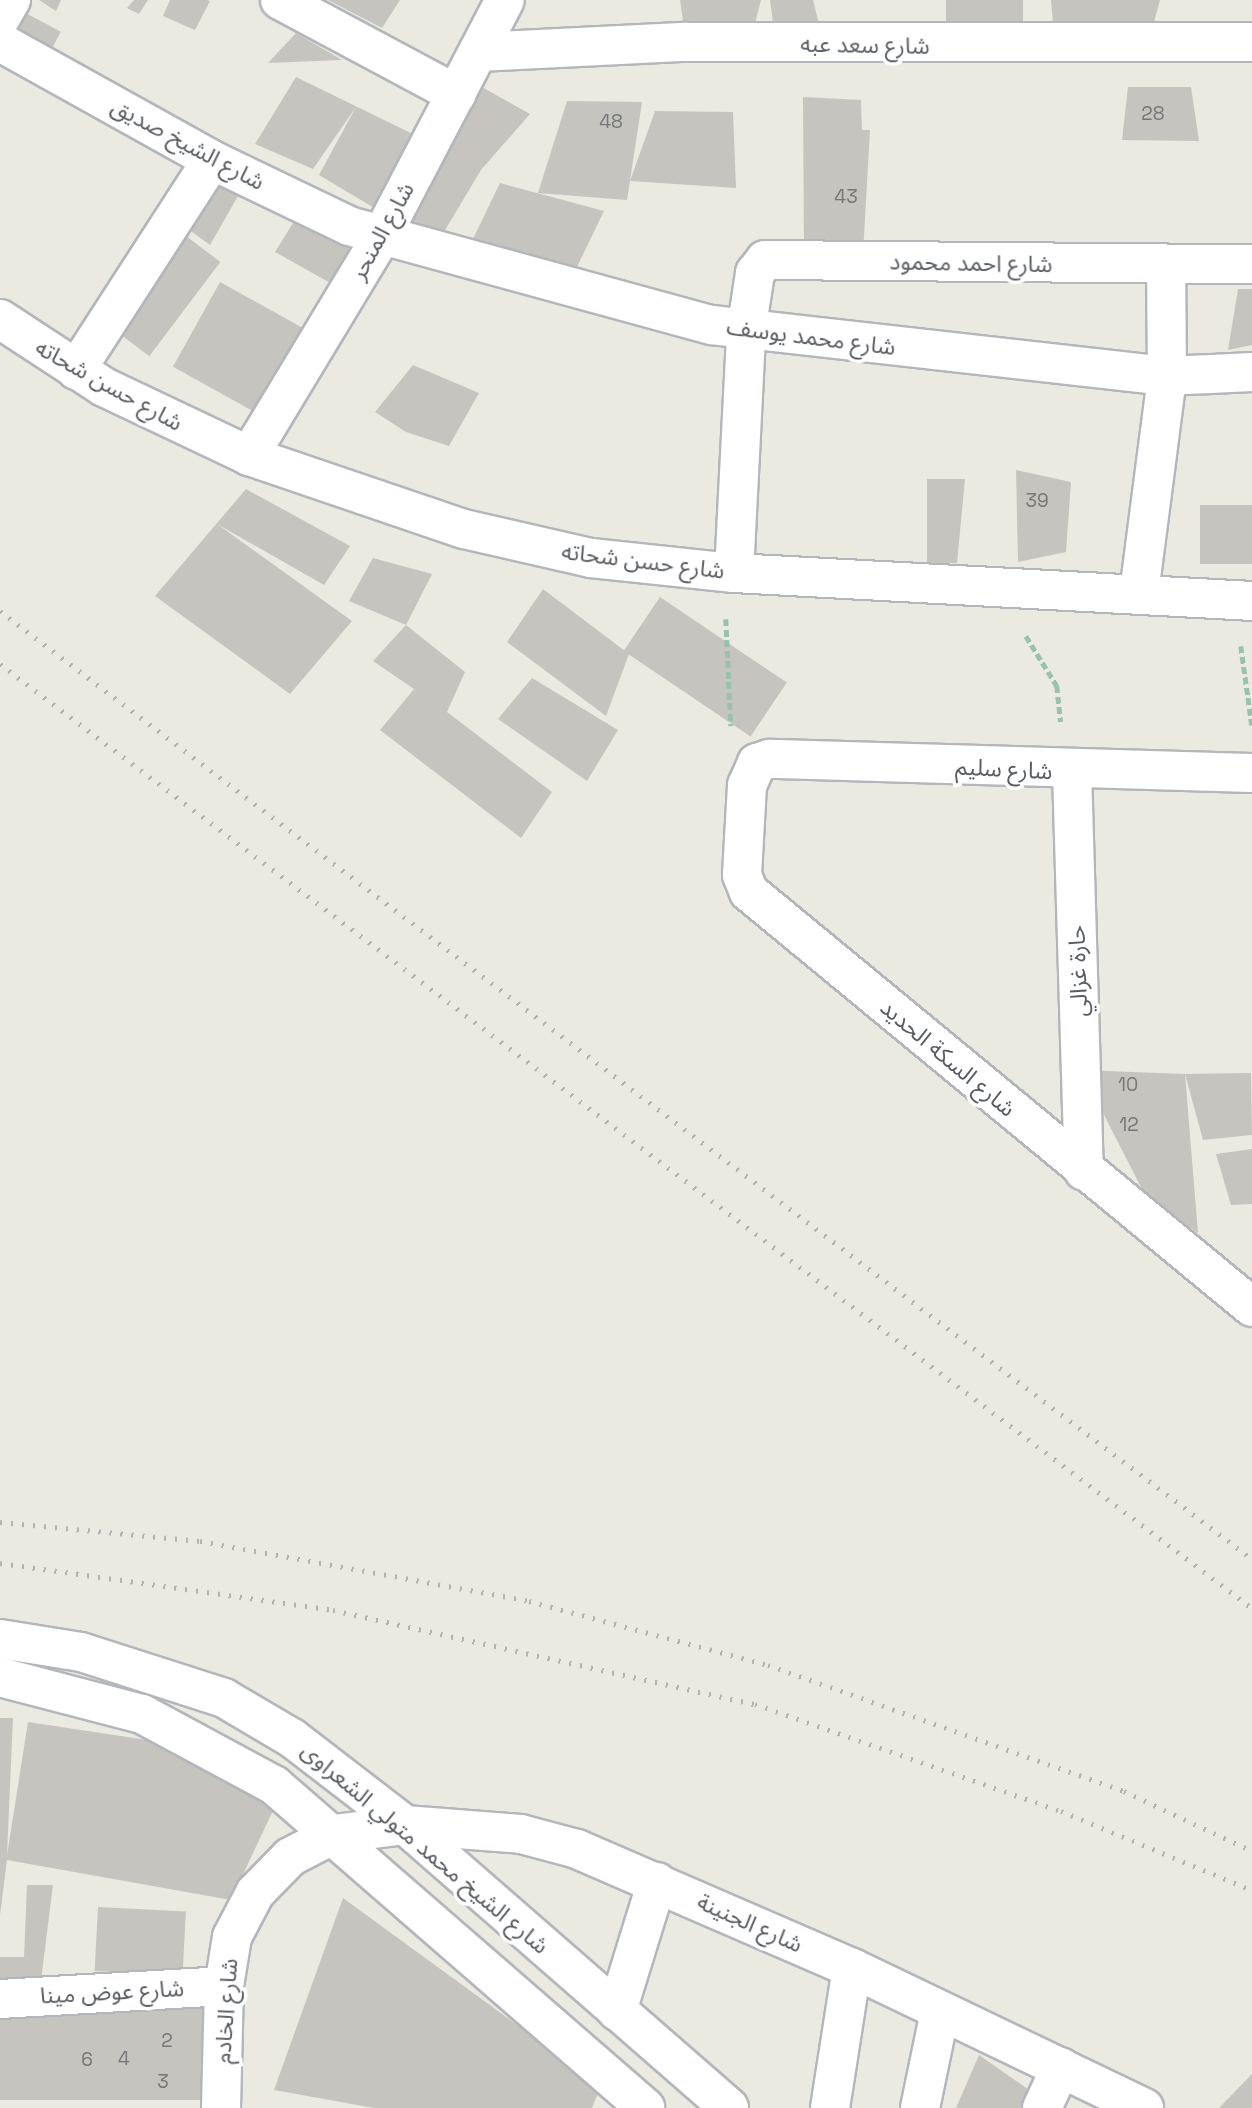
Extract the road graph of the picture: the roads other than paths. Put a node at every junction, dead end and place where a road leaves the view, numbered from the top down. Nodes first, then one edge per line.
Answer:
1 (11, 0) edge
2 (280, 0) edge
3 (505, 0) edge
4 (0, 19) edge
5 (0, 42) edge
6 (1252, 42) edge
7 (478, 52) junction
8 (456, 94) junction
9 (212, 160) junction
10 (381, 237) junction
11 (1252, 264) edge
12 (1166, 268) junction
13 (0, 319) edge
14 (746, 332) junction
15 (76, 370) junction
16 (1252, 372) edge
17 (1167, 376) junction
18 (249, 456) junction
19 (729, 572) junction
20 (1139, 593) junction
21 (1233, 600) edge
22 (757, 763) joint
23 (1066, 771) junction
24 (1252, 773) edge
25 (1084, 1171) junction
26 (1252, 1307) edge
27 (0, 1639) edge
28 (0, 1677) edge
29 (405, 1825) junction
30 (334, 1834) junction
31 (657, 1882) junction
32 (852, 1968) junction
33 (224, 1986) junction
34 (0, 1999) edge
35 (617, 2011) junction
36 (940, 2011) junction
37 (1061, 2067) junction
38 (221, 2108) edge
39 (645, 2108) edge
40 (729, 2108) edge
41 (830, 2108) edge
42 (920, 2108) edge
43 (1042, 2108) edge
44 (1144, 2108) edge

1 - 4 street
2 - 8 street
3 - 7 street, شارع المنحر
5 - 9 street, شارع الشيخ صديق
6 - 7 street, شارع سعد عبه
7 - 8 street, شارع المنحر
8 - 10 street, شارع المنحر
9 - 10 street, شارع الشيخ صديق
9 - 15 street
10 - 14 street, شارع محمد يوسف
10 - 18 street, شارع المنحر
11 - 12 street, شارع احمد محمود
12 - 14 street, شارع احمد محمود
12 - 17 street
13 - 15 street, شارع حسن شحاته
14 - 17 street, شارع محمد يوسف
14 - 19 street
15 - 18 street, شارع حسن شحاته
16 - 17 street, شارع محمد يوسف
17 - 20 street
18 - 19 street, شارع حسن شحاته
19 - 20 street, شارع حسن شحاته
20 - 21 street, شارع حسن شحاته
22 - 23 street, شارع سليم
22 - 25 street, شارع السكة الحديد
23 - 24 street, شارع سليم
23 - 25 street, حارة غزالي
25 - 26 street, شارع السكة الحديد
27 - 29 street, شارع الشيخ محمد متولي الشعراوى
28 - 30 street
29 - 30 street, شارع الجنينة
29 - 31 street, شارع الجنينة
29 - 35 street, شارع الشيخ محمد متولي الشعراوى
30 - 33 street, شارع الخادم
30 - 39 street
31 - 32 street, شارع الجنينة
31 - 35 street
32 - 36 street, شارع الجنينة
32 - 41 street
33 - 34 street, شارع عوض مينا
33 - 38 street, شارع الخادم
35 - 40 street, شارع الشيخ محمد متولي الشعراوى
36 - 37 street, شارع الجنينة
36 - 42 street
37 - 43 street
37 - 44 street, شارع الجنينة

